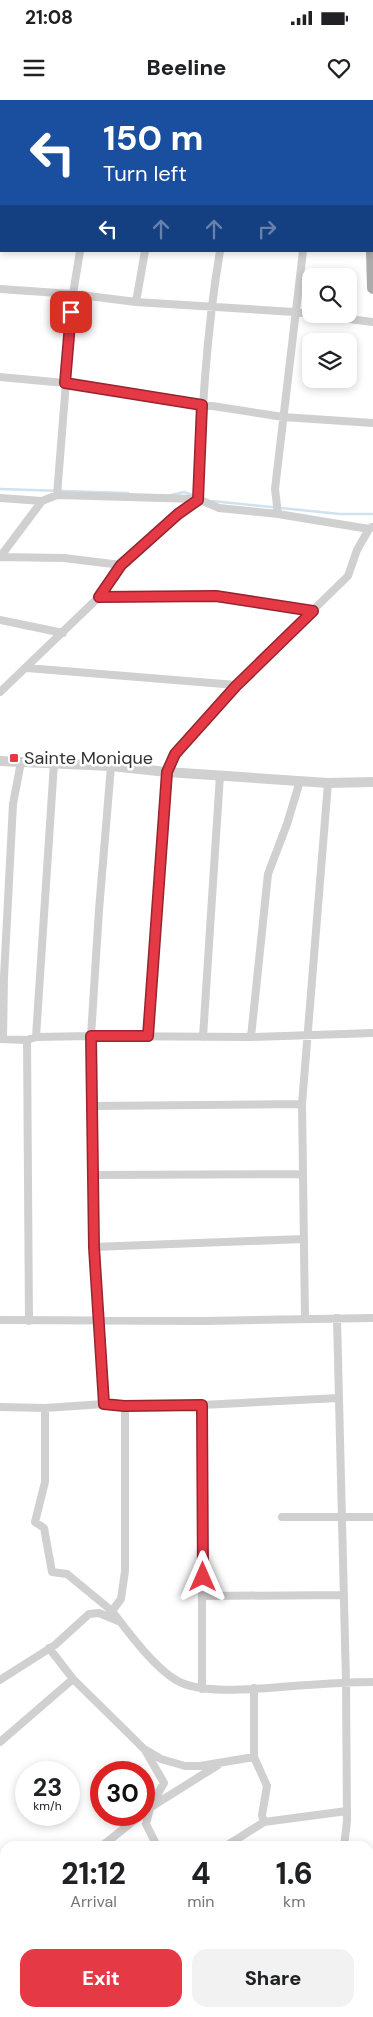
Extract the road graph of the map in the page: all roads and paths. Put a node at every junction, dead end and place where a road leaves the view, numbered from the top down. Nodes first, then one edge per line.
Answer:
1 (80, 252) edge
2 (145, 252) edge
3 (220, 252) edge
4 (303, 252) edge
5 (372, 252) edge
6 (373, 288) edge
7 (0, 289) edge
8 (72, 294) junction
9 (136, 302) junction
10 (210, 306) junction
11 (294, 312) junction
12 (373, 322) edge
13 (0, 377) edge
14 (65, 383) junction
15 (202, 405) junction
16 (283, 417) junction
17 (373, 423) edge
18 (57, 495) junction
19 (0, 498) edge
20 (198, 500) junction
21 (42, 501) junction
22 (278, 514) junction
23 (371, 527) edge
24 (0, 557) edge
25 (121, 565) junction
26 (99, 597) junction
27 (313, 611) junction
28 (0, 620) edge
29 (63, 633) junction
30 (27, 668) junction
31 (236, 686) junction
32 (0, 692) edge
33 (0, 762) edge
34 (21, 762) junction
35 (54, 764) junction
36 (112, 766) junction
37 (167, 772) junction
38 (220, 775) junction
39 (300, 781) junction
40 (373, 782) edge
41 (328, 784) junction
42 (373, 1033) edge
43 (91, 1036) junction
44 (148, 1036) junction
45 (306, 1036) junction
46 (36, 1037) junction
47 (203, 1037) junction
48 (251, 1037) junction
49 (2, 1039) edge
50 (27, 1040) junction
51 (302, 1104) junction
52 (92, 1106) junction
53 (302, 1174) junction
54 (93, 1175) junction
55 (303, 1239) junction
56 (94, 1247) junction
57 (305, 1318) junction
58 (337, 1318) junction
59 (373, 1318) edge
60 (0, 1320) edge
61 (29, 1321) junction
62 (98, 1322) junction
63 (339, 1398) junction
64 (104, 1404) junction
65 (202, 1405) junction
66 (124, 1406) junction
67 (0, 1407) edge
68 (45, 1408) junction
69 (343, 1516) junction
70 (282, 1517) dead end
71 (373, 1517) edge
72 (344, 1595) junction
73 (203, 1596) junction
74 (112, 1611) junction
75 (120, 1622) junction
76 (49, 1648) junction
77 (73, 1679) junction
78 (0, 1680) edge
79 (346, 1682) junction
80 (373, 1682) edge
81 (202, 1688) junction
82 (254, 1688) junction
83 (0, 1742) edge
84 (144, 1749) junction
85 (254, 1757) junction
86 (151, 1761) edge
87 (220, 1764) junction
88 (155, 1768) edge
89 (155, 1797) edge
90 (155, 1806) edge
91 (346, 1811) junction
92 (264, 1822) junction
93 (127, 1826) edge
94 (147, 1826) edge
95 (108, 1841) edge
96 (154, 1841) edge
97 (234, 1841) edge
98 (344, 1841) edge

1 - 8 street
2 - 9 street
3 - 10 street
4 - 11 street
5 - 6 main road
7 - 8 street
8 - 9 street
8 - 14 street
9 - 10 street
10 - 11 street
10 - 15 street
11 - 12 street
11 - 16 street
13 - 14 street
14 - 15 street
14 - 18 street
15 - 16 street
15 - 20 street
16 - 17 street
16 - 22 street
18 - 20 street
18 - 21 street
19 - 21 street
20 - 22 street
20 - 25 street
21 - 24 street
22 - 23 street
23 - 27 street
24 - 25 street
25 - 26 street
26 - 27 street
26 - 29 street
27 - 31 street
28 - 29 street
29 - 30 street
30 - 31 street
30 - 32 street
31 - 37 street
33 - 34 street
34 - 35 street
34 - 49 street
35 - 36 street
35 - 46 street
36 - 37 street
36 - 43 street
37 - 38 street
37 - 44 street
38 - 39 street
38 - 47 street
39 - 41 street
39 - 48 street
40 - 41 street
41 - 45 street
42 - 45 street
43 - 44 street
43 - 46 street
43 - 52 street
44 - 47 street
45 - 48 street
45 - 51 street
46 - 50 street
47 - 48 street
49 - 50 street
50 - 61 street
51 - 52 street
51 - 53 street
52 - 54 street
53 - 54 street
53 - 55 street
54 - 56 street
55 - 56 street
55 - 57 street
56 - 62 street
57 - 58 street
57 - 62 street
58 - 59 street
58 - 63 street
60 - 61 street
61 - 62 street
62 - 64 street
63 - 65 street
63 - 69 street
64 - 66 street
64 - 68 street
65 - 66 street
65 - 73 street
66 - 74 street
67 - 68 street
68 - 74 street
69 - 70 street
69 - 71 street
69 - 72 street
72 - 73 street
72 - 79 street
73 - 81 street
74 - 75 street
75 - 76 street
75 - 81 street
76 - 77 street
76 - 78 street
77 - 83 street
77 - 84 street
79 - 80 street
79 - 82 street
79 - 91 street
81 - 82 street
82 - 85 street
84 - 86 street
84 - 87 street
85 - 87 street
85 - 92 street
87 - 90 street
88 - 89 street
91 - 92 street
91 - 98 street
92 - 97 street
93 - 95 street
94 - 96 street

